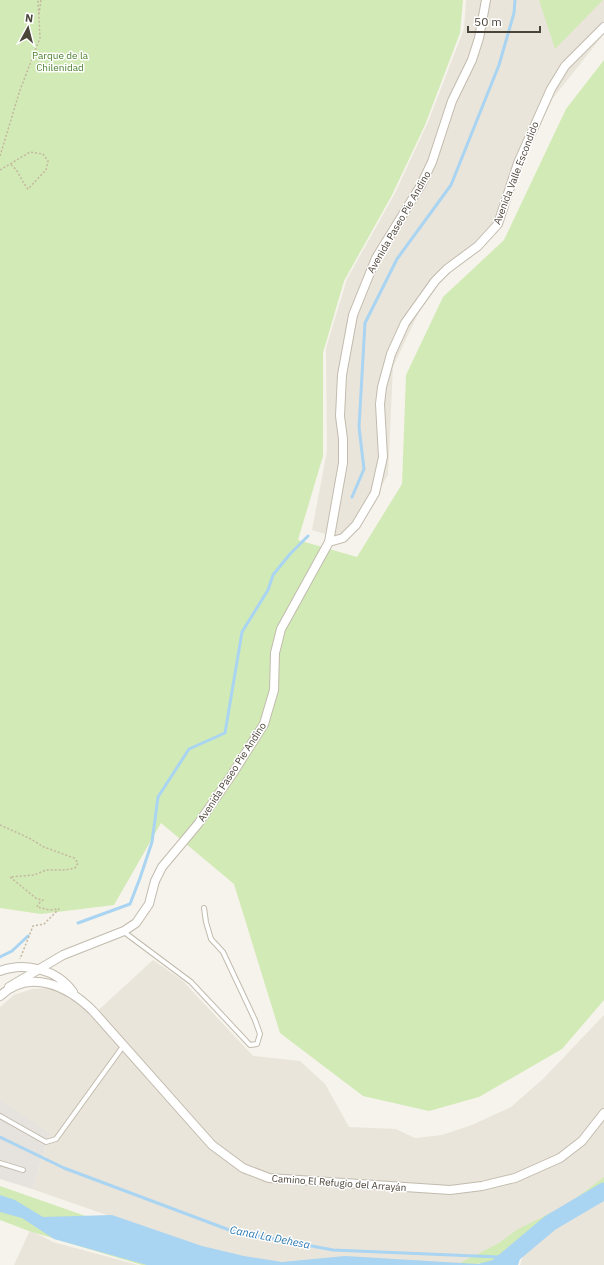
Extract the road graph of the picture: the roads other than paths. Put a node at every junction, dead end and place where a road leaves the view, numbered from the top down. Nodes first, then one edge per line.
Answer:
1 (486, 0) edge
2 (604, 27) edge
3 (329, 542) junction
4 (204, 908) dead end
5 (124, 932) junction
6 (37, 969) junction
7 (0, 971) edge
8 (9, 987) junction
9 (0, 996) edge
10 (76, 996) junction
11 (124, 1045) junction
12 (604, 1113) edge
13 (0, 1116) edge
14 (0, 1163) edge
15 (23, 1170) dead end

1 - 3 street, Avenida Paseo Pie Andino
2 - 3 street, Avenida Valle Escondido
3 - 5 street, Avenida Paseo Pie Andino
4 - 5 lane
5 - 6 street, Avenida Paseo Pie Andino
6 - 7 street, Camino El Refugio del Arrayán
6 - 8 street, Avenida Paseo Pie Andino
6 - 10 street, Camino El Refugio del Arrayán
8 - 9 street
8 - 10 street, Camino El Refugio del Arrayán
10 - 11 street, Camino El Refugio del Arrayán
11 - 12 street, Camino El Refugio del Arrayán
11 - 13 lane
14 - 15 lane

